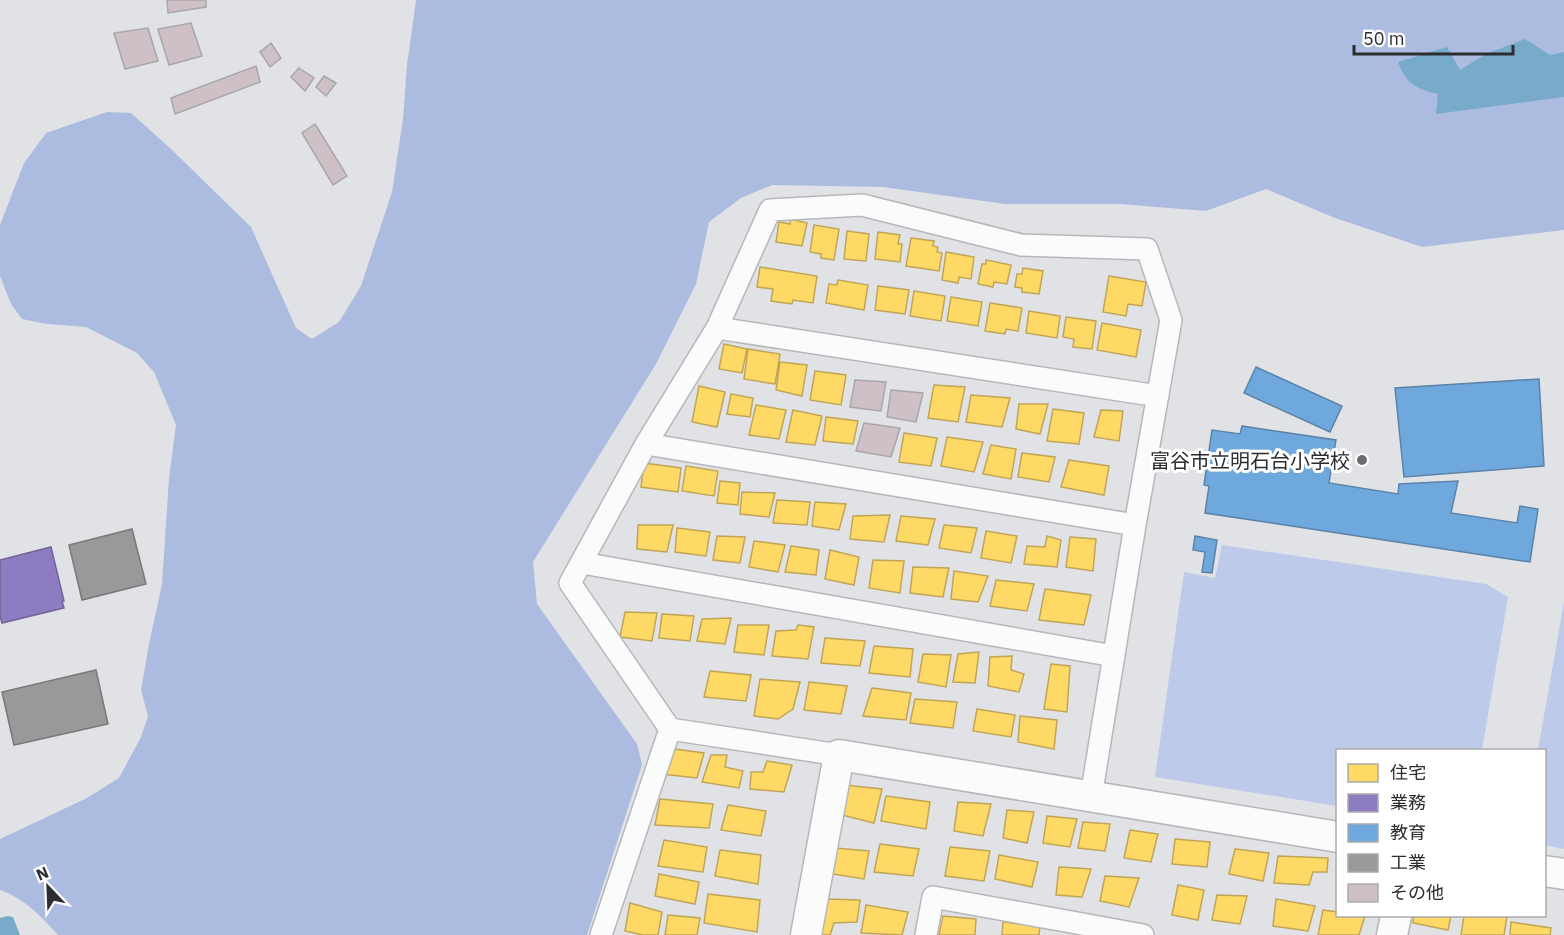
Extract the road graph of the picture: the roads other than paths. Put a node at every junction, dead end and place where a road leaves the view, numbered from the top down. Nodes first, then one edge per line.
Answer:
1 (717, 328) junction
2 (1158, 396) junction
3 (645, 444) junction
4 (1135, 525) junction
5 (582, 563) junction
6 (1114, 656) junction
7 (670, 729) junction
8 (839, 755) junction
9 (1091, 797) junction
10 (1336, 837) edge
11 (1546, 871) edge
12 (1564, 874) edge
13 (1396, 917) edge
14 (601, 935) edge
15 (806, 935) edge
16 (926, 935) edge
17 (1143, 935) edge
18 (1392, 935) edge

1 - 2 street
1 - 2 street
1 - 3 street
2 - 4 street
3 - 4 street
3 - 5 street
4 - 6 street
5 - 6 street
5 - 7 street
6 - 9 street
7 - 8 street
7 - 14 street
8 - 9 street
8 - 15 street
9 - 10 street
11 - 12 street
13 - 18 street
16 - 17 street

